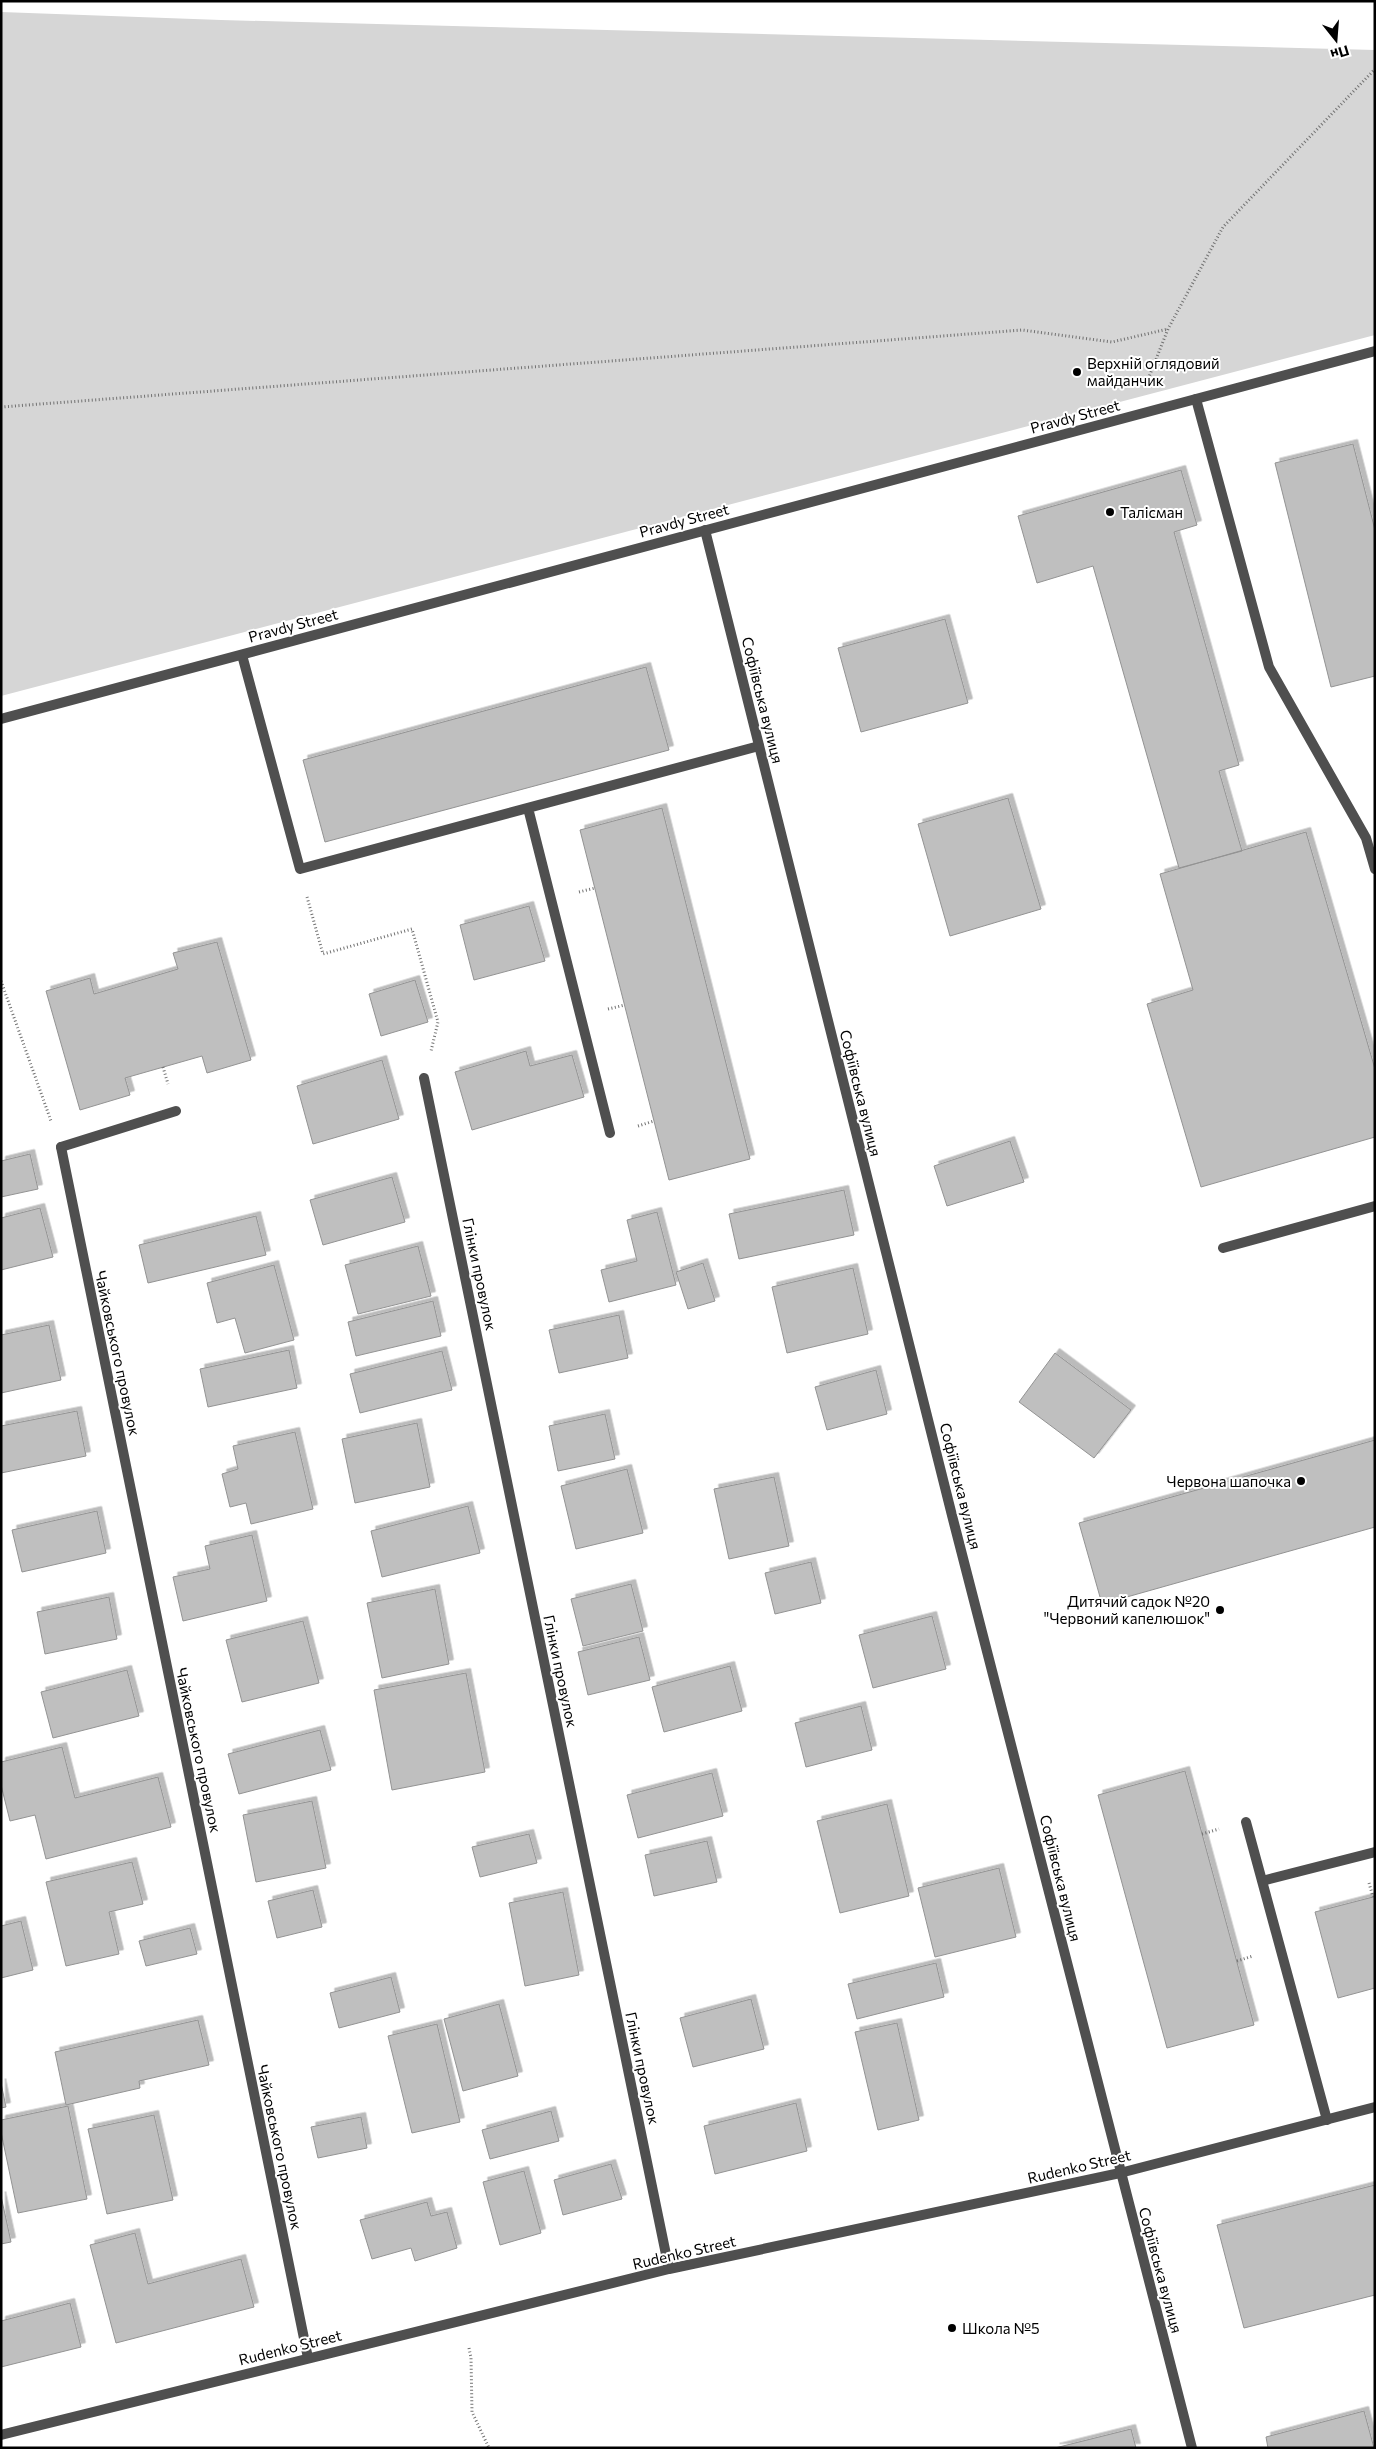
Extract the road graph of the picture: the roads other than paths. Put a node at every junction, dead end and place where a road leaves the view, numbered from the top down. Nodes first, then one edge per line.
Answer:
1 (1375, 351) edge
2 (1196, 399) junction
3 (705, 530) junction
4 (242, 655) junction
5 (1, 719) edge
6 (759, 746) junction
7 (528, 808) junction
8 (1375, 869) edge
9 (424, 1078) road end
10 (176, 1110) dead end
11 (610, 1133) dead end
12 (1375, 1206) edge
13 (1223, 1248) dead end
14 (1246, 1822) dead end
15 (1375, 1852) edge
16 (1262, 1881) junction
17 (1375, 2107) edge
18 (1327, 2120) junction
19 (1120, 2173) junction
20 (669, 2270) junction
21 (308, 2358) junction
22 (1, 2434) edge
23 (1192, 2448) edge

1 - 2 street, Pravdy Street
2 - 3 street, Pravdy Street
2 - 8 street
3 - 4 street, Pravdy Street
3 - 6 street, Софіївська вулиця
4 - 5 street, Pravdy Street
4 - 7 street
6 - 7 street
6 - 19 street, Софіївська вулиця
7 - 11 street
9 - 20 street, Глінки провулок
10 - 21 street, Чайковського провулок
12 - 13 street
14 - 16 street
15 - 16 street
16 - 18 street
17 - 18 street, Rudenko Street
18 - 19 street, Rudenko Street
19 - 20 street, Rudenko Street
19 - 23 street, Софіївська вулиця
20 - 21 street, Rudenko Street
21 - 22 street, Rudenko Street

